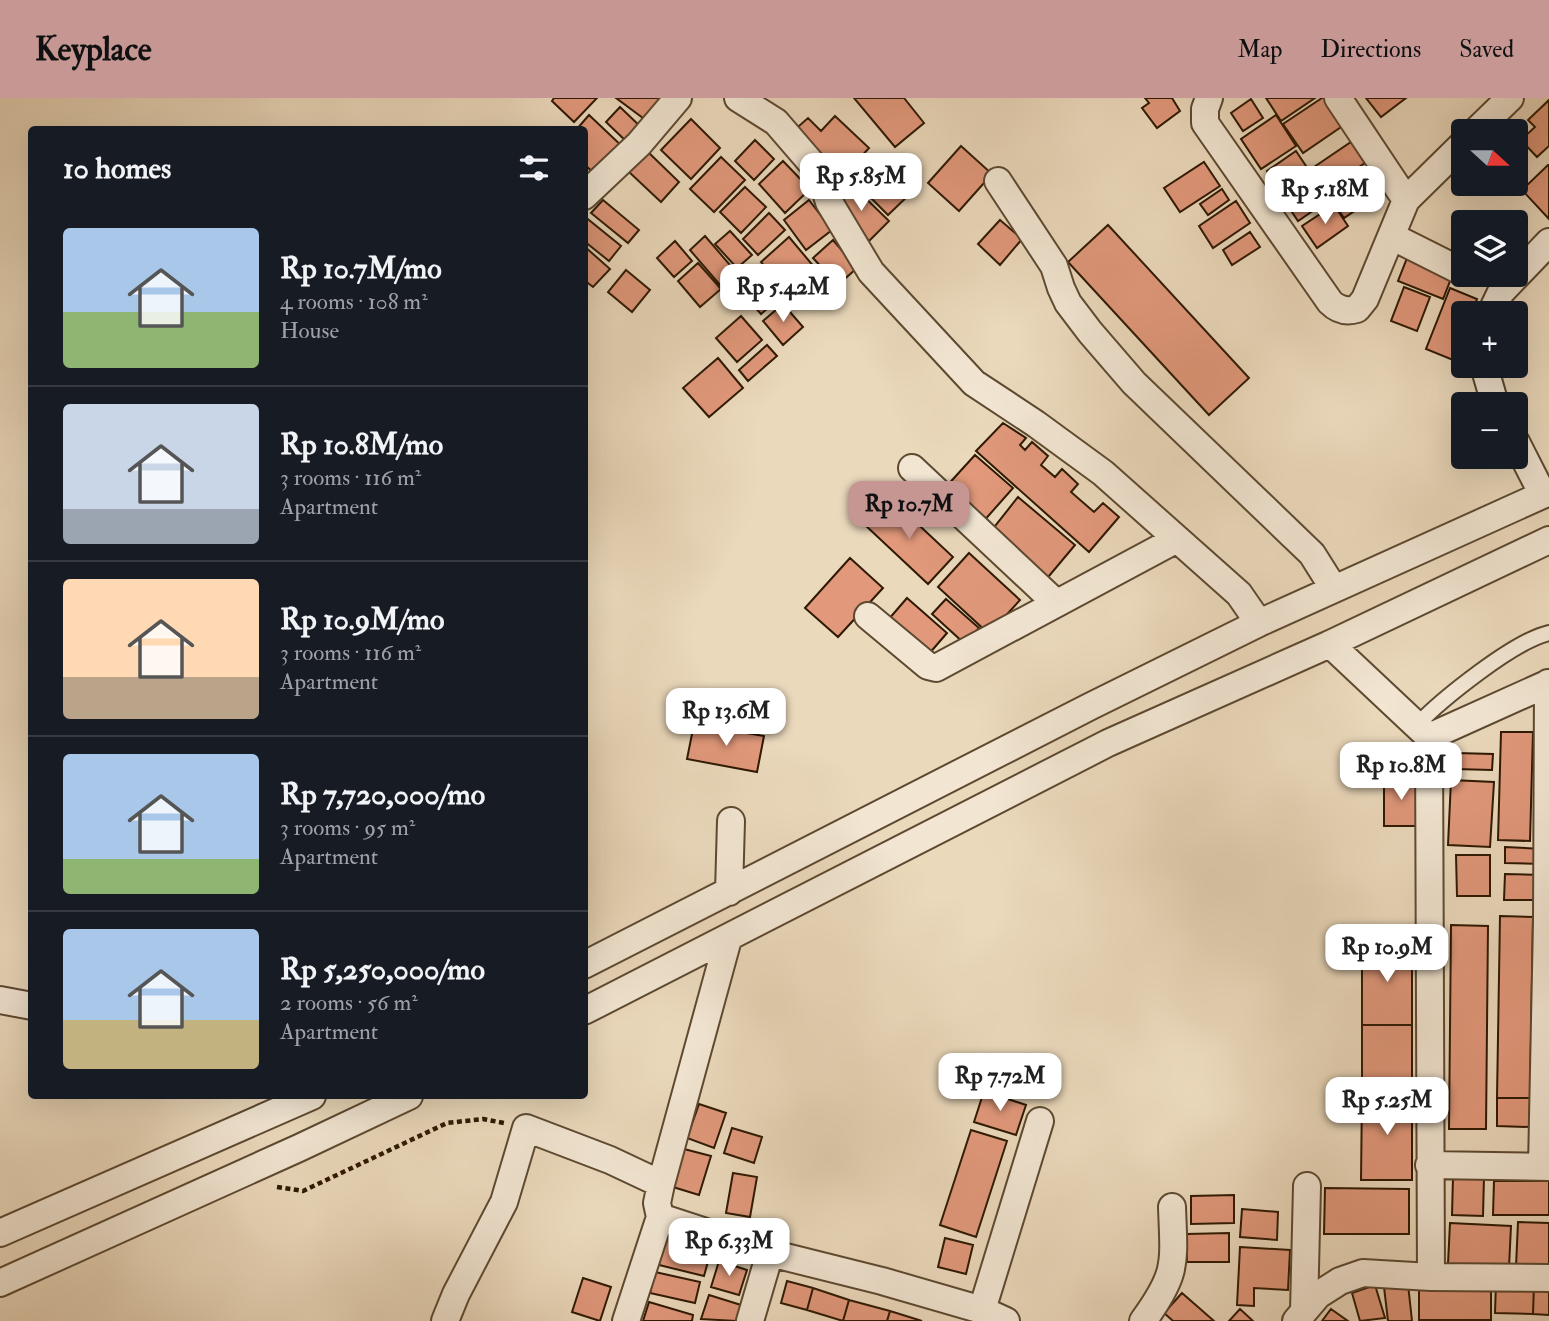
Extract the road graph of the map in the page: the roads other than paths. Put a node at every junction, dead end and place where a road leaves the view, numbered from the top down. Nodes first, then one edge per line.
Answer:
1 (678, 98) edge
2 (738, 98) edge
3 (1209, 98) edge
4 (1338, 98) edge
5 (1510, 98) edge
6 (1488, 119) edge
7 (1451, 156) edge
8 (998, 181) dead end
9 (588, 191) edge
10 (1406, 200) junction
11 (1391, 236) junction
12 (1549, 242) edge
13 (1451, 266) edge
14 (1480, 287) edge
15 (1495, 301) edge
16 (1497, 301) edge
17 (1528, 463) edge
18 (912, 468) dead end
19 (1546, 494) edge
20 (1177, 539) junction
21 (1549, 540) edge
22 (1334, 589) junction
23 (1056, 603) junction
24 (868, 616) dead end
25 (1259, 623) junction
26 (1549, 633) edge
27 (1330, 644) junction
28 (1549, 683) edge
29 (1091, 706) junction
30 (1423, 731) junction
31 (1108, 743) junction
32 (731, 821) dead end
33 (729, 892) junction
34 (1548, 922) edge
35 (728, 939) junction
36 (588, 963) edge
37 (0, 1000) edge
38 (28, 1005) edge
39 (588, 1008) edge
40 (302, 1099) edge
41 (402, 1099) edge
42 (1040, 1121) dead end
43 (1429, 1165) junction
44 (1546, 1167) edge
45 (661, 1184) junction
46 (1307, 1186) dead end
47 (1172, 1207) dead end
48 (660, 1217) junction
49 (0, 1233) edge
50 (770, 1253) junction
51 (1431, 1277) junction
52 (1549, 1278) edge
53 (0, 1283) edge
54 (994, 1316) edge
55 (1300, 1316) edge
56 (445, 1321) edge
57 (626, 1321) edge
58 (750, 1321) edge
59 (1143, 1321) edge

1 - 9 street
2 - 20 street
3 - 11 street
4 - 10 street
5 - 6 street
7 - 10 street
8 - 22 street
10 - 11 street
11 - 13 street
12 - 16 street
14 - 15 street
17 - 19 street
18 - 23 street
19 - 22 street
20 - 23 street
20 - 25 street
21 - 27 street
22 - 25 street
23 - 24 street
25 - 29 street
26 - 30 lane
27 - 30 street
27 - 31 street
28 - 30 street
28 - 34 street
29 - 31 street
29 - 33 street
30 - 43 street
31 - 35 street
32 - 33 street
33 - 36 street
34 - 44 street
35 - 39 street
35 - 45 street
37 - 38 street
40 - 49 street
41 - 53 street
42 - 54 street
43 - 44 street
43 - 51 street
45 - 48 street
45 - 56 street
46 - 55 street
47 - 59 street
48 - 50 street
48 - 57 street
50 - 54 street
50 - 58 street
51 - 52 street
51 - 55 street

